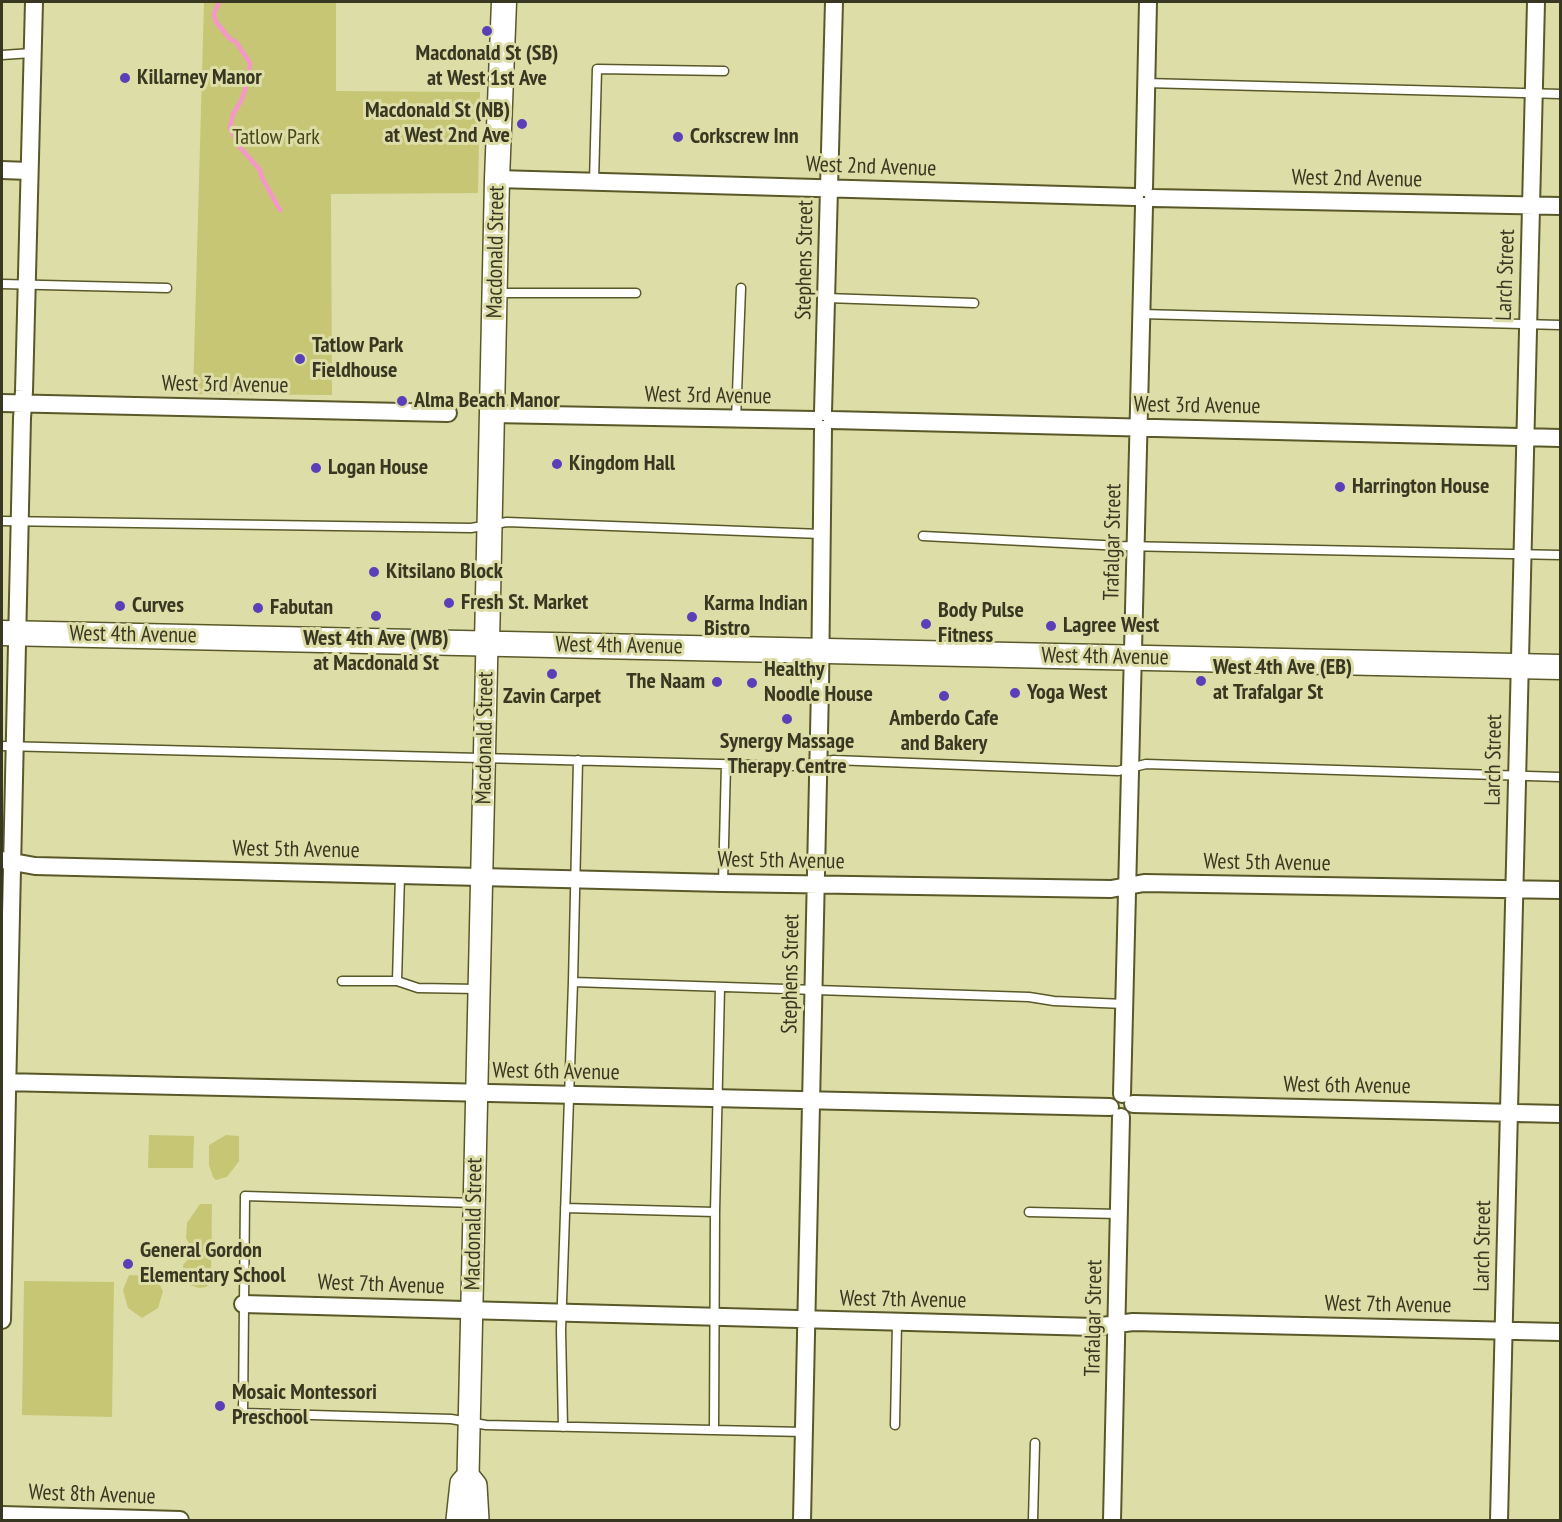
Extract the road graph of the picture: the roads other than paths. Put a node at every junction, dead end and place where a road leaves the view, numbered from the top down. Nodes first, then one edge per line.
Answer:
1 (34, 2) edge
2 (504, 2) edge
3 (834, 2) edge
4 (1148, 2) edge
5 (1536, 2) edge
6 (32, 53) junction
7 (2, 55) edge
8 (724, 71) dead end
9 (1146, 83) junction
10 (1534, 93) junction
11 (1560, 94) edge
12 (2, 170) edge
13 (29, 171) junction
14 (497, 179) junction
15 (594, 182) junction
16 (829, 189) junction
17 (1144, 197) junction
18 (1531, 206) junction
19 (1560, 206) edge
20 (2, 284) edge
21 (26, 284) junction
22 (167, 288) dead end
23 (741, 288) dead end
24 (495, 293) junction
25 (636, 293) dead end
26 (826, 298) junction
27 (974, 303) dead end
28 (1141, 314) junction
29 (1527, 324) junction
30 (1560, 325) edge
31 (2, 403) edge
32 (23, 404) junction
33 (448, 413) dead end
34 (492, 414) junction
35 (736, 419) junction
36 (823, 420) junction
37 (1139, 428) junction
38 (1524, 437) junction
39 (1560, 438) edge
40 (2, 521) edge
41 (20, 522) junction
42 (490, 524) junction
43 (820, 534) junction
44 (923, 536) dead end
45 (1136, 546) junction
46 (1521, 554) junction
47 (1560, 555) edge
48 (9, 633) edge
49 (487, 643) junction
50 (820, 651) junction
51 (1133, 658) junction
52 (1519, 666) junction
53 (1560, 667) edge
54 (8, 746) edge
55 (484, 758) junction
56 (578, 760) junction
57 (818, 763) junction
58 (726, 764) junction
59 (1130, 767) junction
60 (1516, 776) junction
61 (1560, 777) edge
62 (7, 861) edge
63 (400, 875) junction
64 (482, 876) junction
65 (575, 878) junction
66 (723, 883) junction
67 (816, 884) junction
68 (1127, 886) junction
69 (1514, 889) junction
70 (1560, 890) edge
71 (5, 974) edge
72 (342, 981) dead end
73 (397, 981) junction
74 (573, 982) junction
75 (720, 987) junction
76 (478, 989) junction
77 (814, 991) junction
78 (1124, 1005) junction
79 (4, 1082) edge
80 (476, 1094) junction
81 (569, 1095) junction
82 (717, 1097) junction
83 (811, 1099) junction
84 (1127, 1099) junction
85 (1115, 1112) junction
86 (1508, 1113) junction
87 (1560, 1114) edge
88 (3, 1186) edge
89 (475, 1203) junction
90 (565, 1208) junction
91 (715, 1212) junction
92 (1029, 1212) dead end
93 (1119, 1214) junction
94 (2, 1299) edge
95 (243, 1304) junction
96 (472, 1311) junction
97 (562, 1313) junction
98 (715, 1317) junction
99 (807, 1319) junction
100 (2, 1320) edge
101 (897, 1322) junction
102 (1116, 1324) junction
103 (1503, 1330) junction
104 (1560, 1332) edge
105 (469, 1422) junction
106 (895, 1425) dead end
107 (563, 1427) junction
108 (714, 1430) junction
109 (804, 1432) junction
110 (1035, 1443) dead end
111 (468, 1475) junction
112 (2, 1515) edge
113 (180, 1521) edge
114 (457, 1521) edge
115 (478, 1521) edge
116 (802, 1521) edge
117 (1033, 1521) edge
118 (1112, 1521) edge
119 (1498, 1521) edge

1 - 6 street
2 - 14 main road, Macdonald Street
3 - 16 street, Stephens Street
4 - 9 street, Trafalgar Street
5 - 10 street, Larch Street
6 - 7 lane
6 - 13 street
8 - 15 lane
9 - 10 lane
9 - 17 street, Trafalgar Street
10 - 11 lane
10 - 18 street, Larch Street
12 - 13 street
13 - 21 street
14 - 15 street, West 2nd Avenue
14 - 24 main road, Macdonald Street
15 - 16 street, West 2nd Avenue
16 - 17 street, West 2nd Avenue
16 - 26 street, Stephens Street
17 - 18 street, West 2nd Avenue
17 - 28 street, Trafalgar Street
18 - 19 street, West 2nd Avenue
18 - 29 street, Larch Street
20 - 21 lane
21 - 22 lane
21 - 32 street
23 - 35 lane
24 - 25 lane
24 - 34 main road, Macdonald Street
26 - 27 lane
26 - 36 street, Stephens Street
28 - 29 lane
28 - 37 street, Trafalgar Street
29 - 30 lane
29 - 38 street, Larch Street
31 - 32 street, West 3rd Avenue
32 - 33 street, West 3rd Avenue
32 - 41 street
34 - 35 street, West 3rd Avenue
34 - 42 main road, Macdonald Street
35 - 36 street, West 3rd Avenue
36 - 37 street, West 3rd Avenue
36 - 43 street, Stephens Street
37 - 38 street, West 3rd Avenue
37 - 45 street, Trafalgar Street
38 - 39 street, West 3rd Avenue
38 - 46 street, Larch Street
40 - 41 lane
41 - 42 lane
41 - 48 street
42 - 43 lane
42 - 49 main road, Macdonald Street
43 - 50 street, Stephens Street
44 - 45 lane
45 - 46 lane
45 - 51 street, Trafalgar Street
46 - 47 lane
46 - 52 street, Larch Street
48 - 49 main road, West 4th Avenue
48 - 54 street
49 - 50 main road, West 4th Avenue
49 - 55 street, Macdonald Street
50 - 51 main road, West 4th Avenue
50 - 57 street, Stephens Street
51 - 52 main road, West 4th Avenue
51 - 59 street, Trafalgar Street
52 - 53 main road, West 4th Avenue
52 - 60 street, Larch Street
54 - 55 lane
54 - 62 street
55 - 56 lane
55 - 64 street, Macdonald Street
56 - 58 lane
56 - 65 lane
57 - 58 lane
57 - 59 lane
57 - 67 street, Stephens Street
58 - 66 lane
59 - 60 lane
59 - 68 street, Trafalgar Street
60 - 61 lane
60 - 69 street, Larch Street
62 - 63 street, West 5th Avenue
62 - 71 street
63 - 64 street, West 5th Avenue
63 - 73 lane
64 - 65 street, West 5th Avenue
64 - 76 street, Macdonald Street
65 - 66 street, West 5th Avenue
65 - 74 lane
66 - 67 street, West 5th Avenue
67 - 68 street, West 5th Avenue
67 - 77 street, Stephens Street
68 - 69 street, West 5th Avenue
68 - 78 street, Trafalgar Street
69 - 70 street, West 5th Avenue
69 - 86 street, Larch Street
71 - 79 street
72 - 73 lane
73 - 76 lane
74 - 75 lane
74 - 81 lane
75 - 77 lane
75 - 82 lane
76 - 80 street, Macdonald Street
77 - 78 lane
77 - 83 street, Stephens Street
78 - 84 street, Trafalgar Street
79 - 80 street, West 6th Avenue
79 - 88 street
80 - 81 street, West 6th Avenue
80 - 89 street, Macdonald Street
81 - 82 street, West 6th Avenue
81 - 90 lane
82 - 83 street, West 6th Avenue
82 - 91 lane
83 - 85 street, West 6th Avenue
83 - 99 street, Stephens Street
84 - 85 street
84 - 86 street, West 6th Avenue
85 - 93 street, Trafalgar Street
86 - 87 street, West 6th Avenue
86 - 103 street, Larch Street
88 - 94 street
89 - 95 lane
89 - 96 street, Macdonald Street
90 - 91 lane
90 - 97 lane
91 - 98 lane
92 - 93 lane
93 - 102 street, Trafalgar Street
94 - 100 street
95 - 96 street, West 7th Avenue
95 - 105 lane
96 - 97 street, West 7th Avenue
96 - 105 street, Macdonald Street
97 - 98 street, West 7th Avenue
97 - 107 lane
98 - 99 street, West 7th Avenue
98 - 108 lane
99 - 101 street, West 7th Avenue
99 - 109 street, Stephens Street
101 - 102 street, West 7th Avenue
101 - 106 lane
102 - 103 street, West 7th Avenue
102 - 118 street, Trafalgar Street
103 - 104 street, West 7th Avenue
103 - 119 street, Larch Street
105 - 107 lane
105 - 111 street, Macdonald Street
107 - 108 lane
108 - 109 lane
109 - 116 street, Stephens Street
110 - 117 lane
111 - 114 street, Macdonald Street
111 - 115 street, Macdonald Street
112 - 113 street, West 8th Avenue

